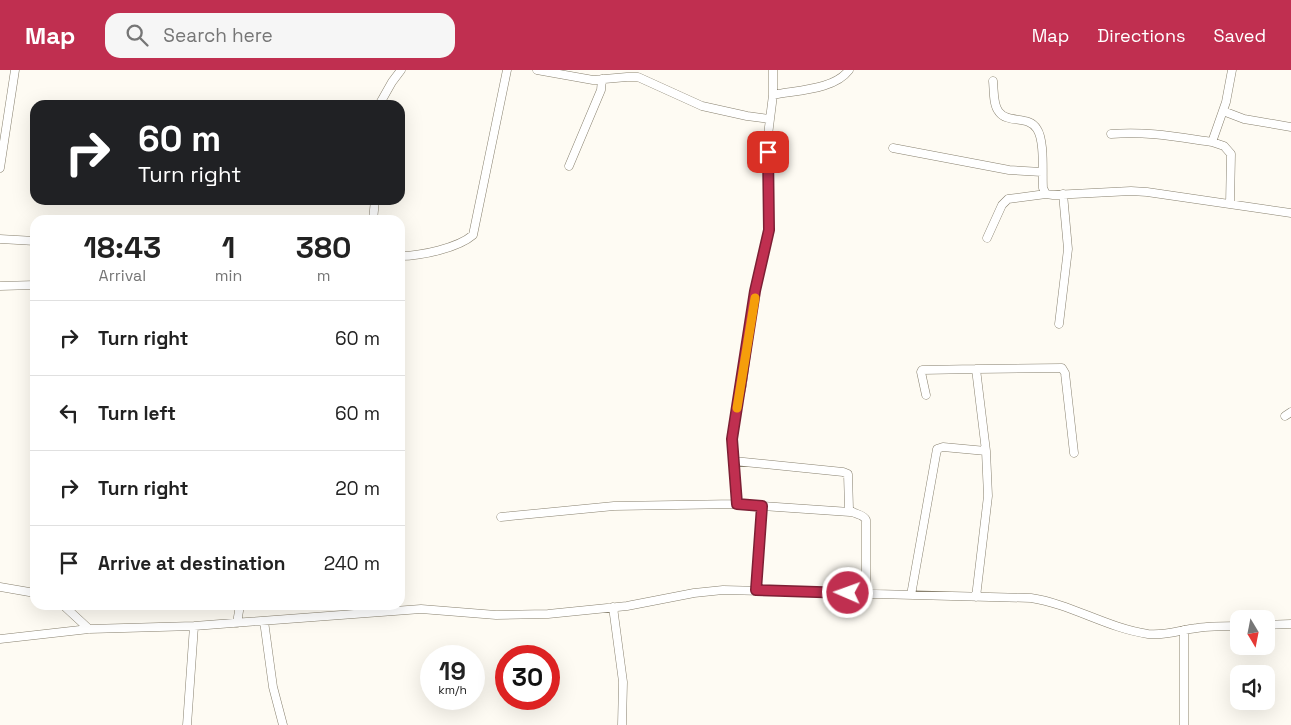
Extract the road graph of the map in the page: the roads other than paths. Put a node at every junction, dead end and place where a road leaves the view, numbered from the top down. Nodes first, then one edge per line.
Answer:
1 (15, 70) edge
2 (401, 70) edge
3 (507, 70) edge
4 (537, 70) edge
5 (773, 70) edge
6 (849, 70) edge
7 (1232, 70) edge
8 (638, 74) edge
9 (602, 79) junction
10 (993, 81) dead end
11 (773, 95) junction
12 (382, 100) edge
13 (1223, 111) junction
14 (769, 119) junction
15 (1291, 127) edge
16 (1111, 134) dead end
17 (1212, 142) junction
18 (893, 148) dead end
19 (569, 166) dead end
20 (0, 168) edge
21 (1042, 172) junction
22 (1046, 194) junction
23 (1063, 194) junction
24 (1230, 204) junction
25 (1291, 213) edge
26 (986, 238) dead end
27 (0, 240) edge
28 (30, 241) edge
29 (405, 256) edge
30 (30, 285) edge
31 (0, 286) edge
32 (1059, 324) dead end
33 (976, 369) junction
34 (926, 395) dead end
35 (986, 451) junction
36 (1074, 453) dead end
37 (734, 461) junction
38 (737, 504) junction
39 (762, 506) junction
40 (850, 512) junction
41 (501, 517) dead end
42 (0, 587) edge
43 (756, 590) junction
44 (30, 592) edge
45 (866, 594) junction
46 (911, 595) junction
47 (976, 597) junction
48 (613, 607) junction
49 (405, 609) edge
50 (68, 610) edge
51 (239, 610) edge
52 (353, 610) edge
53 (264, 621) junction
54 (237, 623) junction
55 (1291, 624) edge
56 (1275, 625) edge
57 (194, 626) junction
58 (1230, 626) edge
59 (89, 629) junction
60 (1184, 630) junction
61 (0, 638) edge
62 (187, 725) edge
63 (283, 725) edge
64 (622, 725) edge
65 (1184, 725) edge

1 - 20 street
2 - 12 street
3 - 29 street
4 - 9 street
5 - 11 street
6 - 11 street
7 - 13 street
8 - 9 street
8 - 14 street
9 - 19 street
10 - 21 street
11 - 14 street
13 - 15 street
13 - 17 street
14 - 37 street
16 - 17 street
17 - 24 street
18 - 21 street
21 - 22 street
22 - 23 street
22 - 26 street
23 - 24 street
23 - 32 street
24 - 25 street
27 - 28 street
30 - 31 street
33 - 34 street
33 - 35 street
33 - 36 street
35 - 46 street
35 - 47 street
37 - 38 street
37 - 40 street
38 - 39 street
38 - 41 street
39 - 40 street
39 - 43 street
40 - 45 street
42 - 44 street
43 - 45 street
43 - 48 street
45 - 46 street
46 - 47 street
47 - 60 street
48 - 49 street
48 - 64 street
50 - 59 street
51 - 54 street
52 - 53 street
53 - 54 street
53 - 63 street
54 - 57 street
55 - 56 street
57 - 59 street
57 - 62 street
58 - 60 street
59 - 61 street
60 - 65 street

